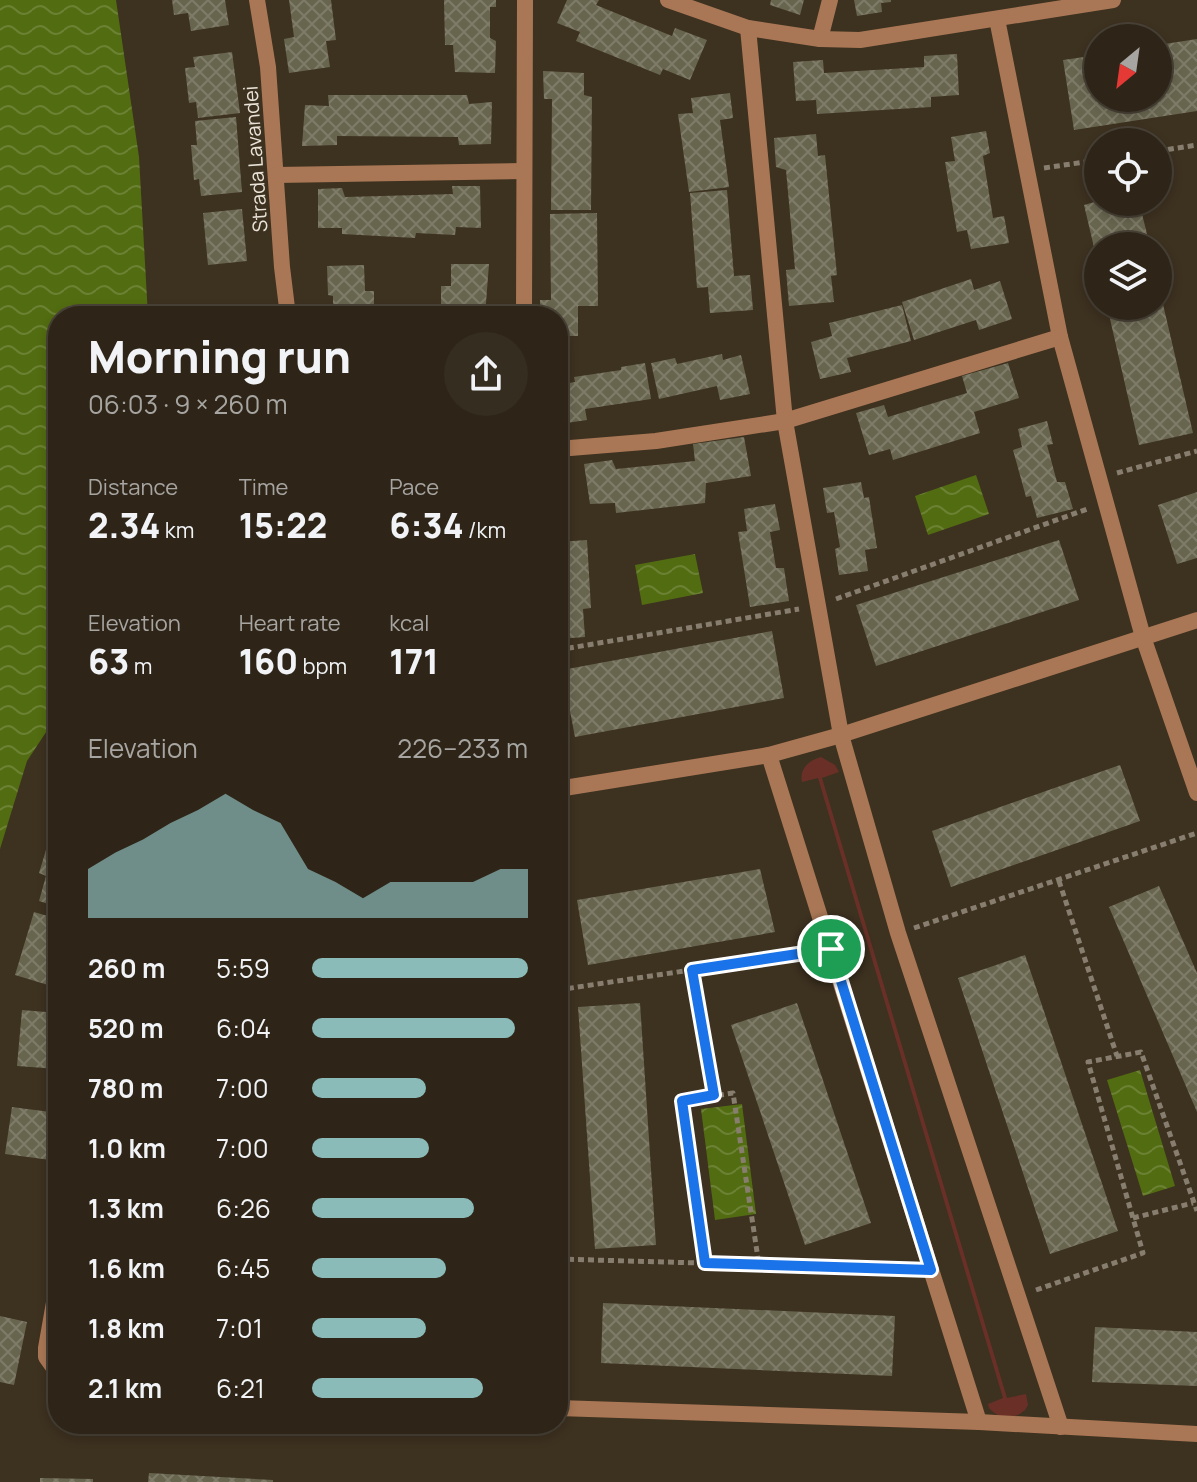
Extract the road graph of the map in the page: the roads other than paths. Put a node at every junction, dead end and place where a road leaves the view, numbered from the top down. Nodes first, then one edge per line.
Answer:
1 (257, 0) edge
2 (525, 0) edge
3 (668, 0) edge
4 (830, 0) edge
5 (1113, 0) edge
6 (997, 19) junction
7 (748, 28) junction
8 (820, 39) junction
9 (524, 171) junction
10 (276, 175) junction
11 (287, 306) edge
12 (524, 306) edge
13 (1060, 337) junction
14 (785, 421) junction
15 (568, 448) edge
16 (1197, 620) edge
17 (1143, 637) junction
18 (841, 735) junction
19 (769, 755) junction
20 (568, 787) edge
21 (1197, 793) edge
22 (48, 1337) edge
23 (48, 1360) edge
24 (568, 1408) edge
25 (979, 1422) junction
26 (1061, 1427) junction
27 (1197, 1434) edge

1 - 10 street, Strada Lavandei
2 - 9 street
3 - 7 street
4 - 8 street
5 - 6 street
6 - 8 street
6 - 13 street
7 - 8 street
7 - 14 street
9 - 10 street
9 - 12 street
10 - 11 street, Strada Lavandei
13 - 14 street
13 - 17 street
14 - 15 street
14 - 18 street
16 - 17 street
17 - 18 street
17 - 21 street
18 - 19 street
18 - 26 street
19 - 20 street
19 - 25 street
22 - 23 street
24 - 25 street
25 - 26 street
26 - 27 street

